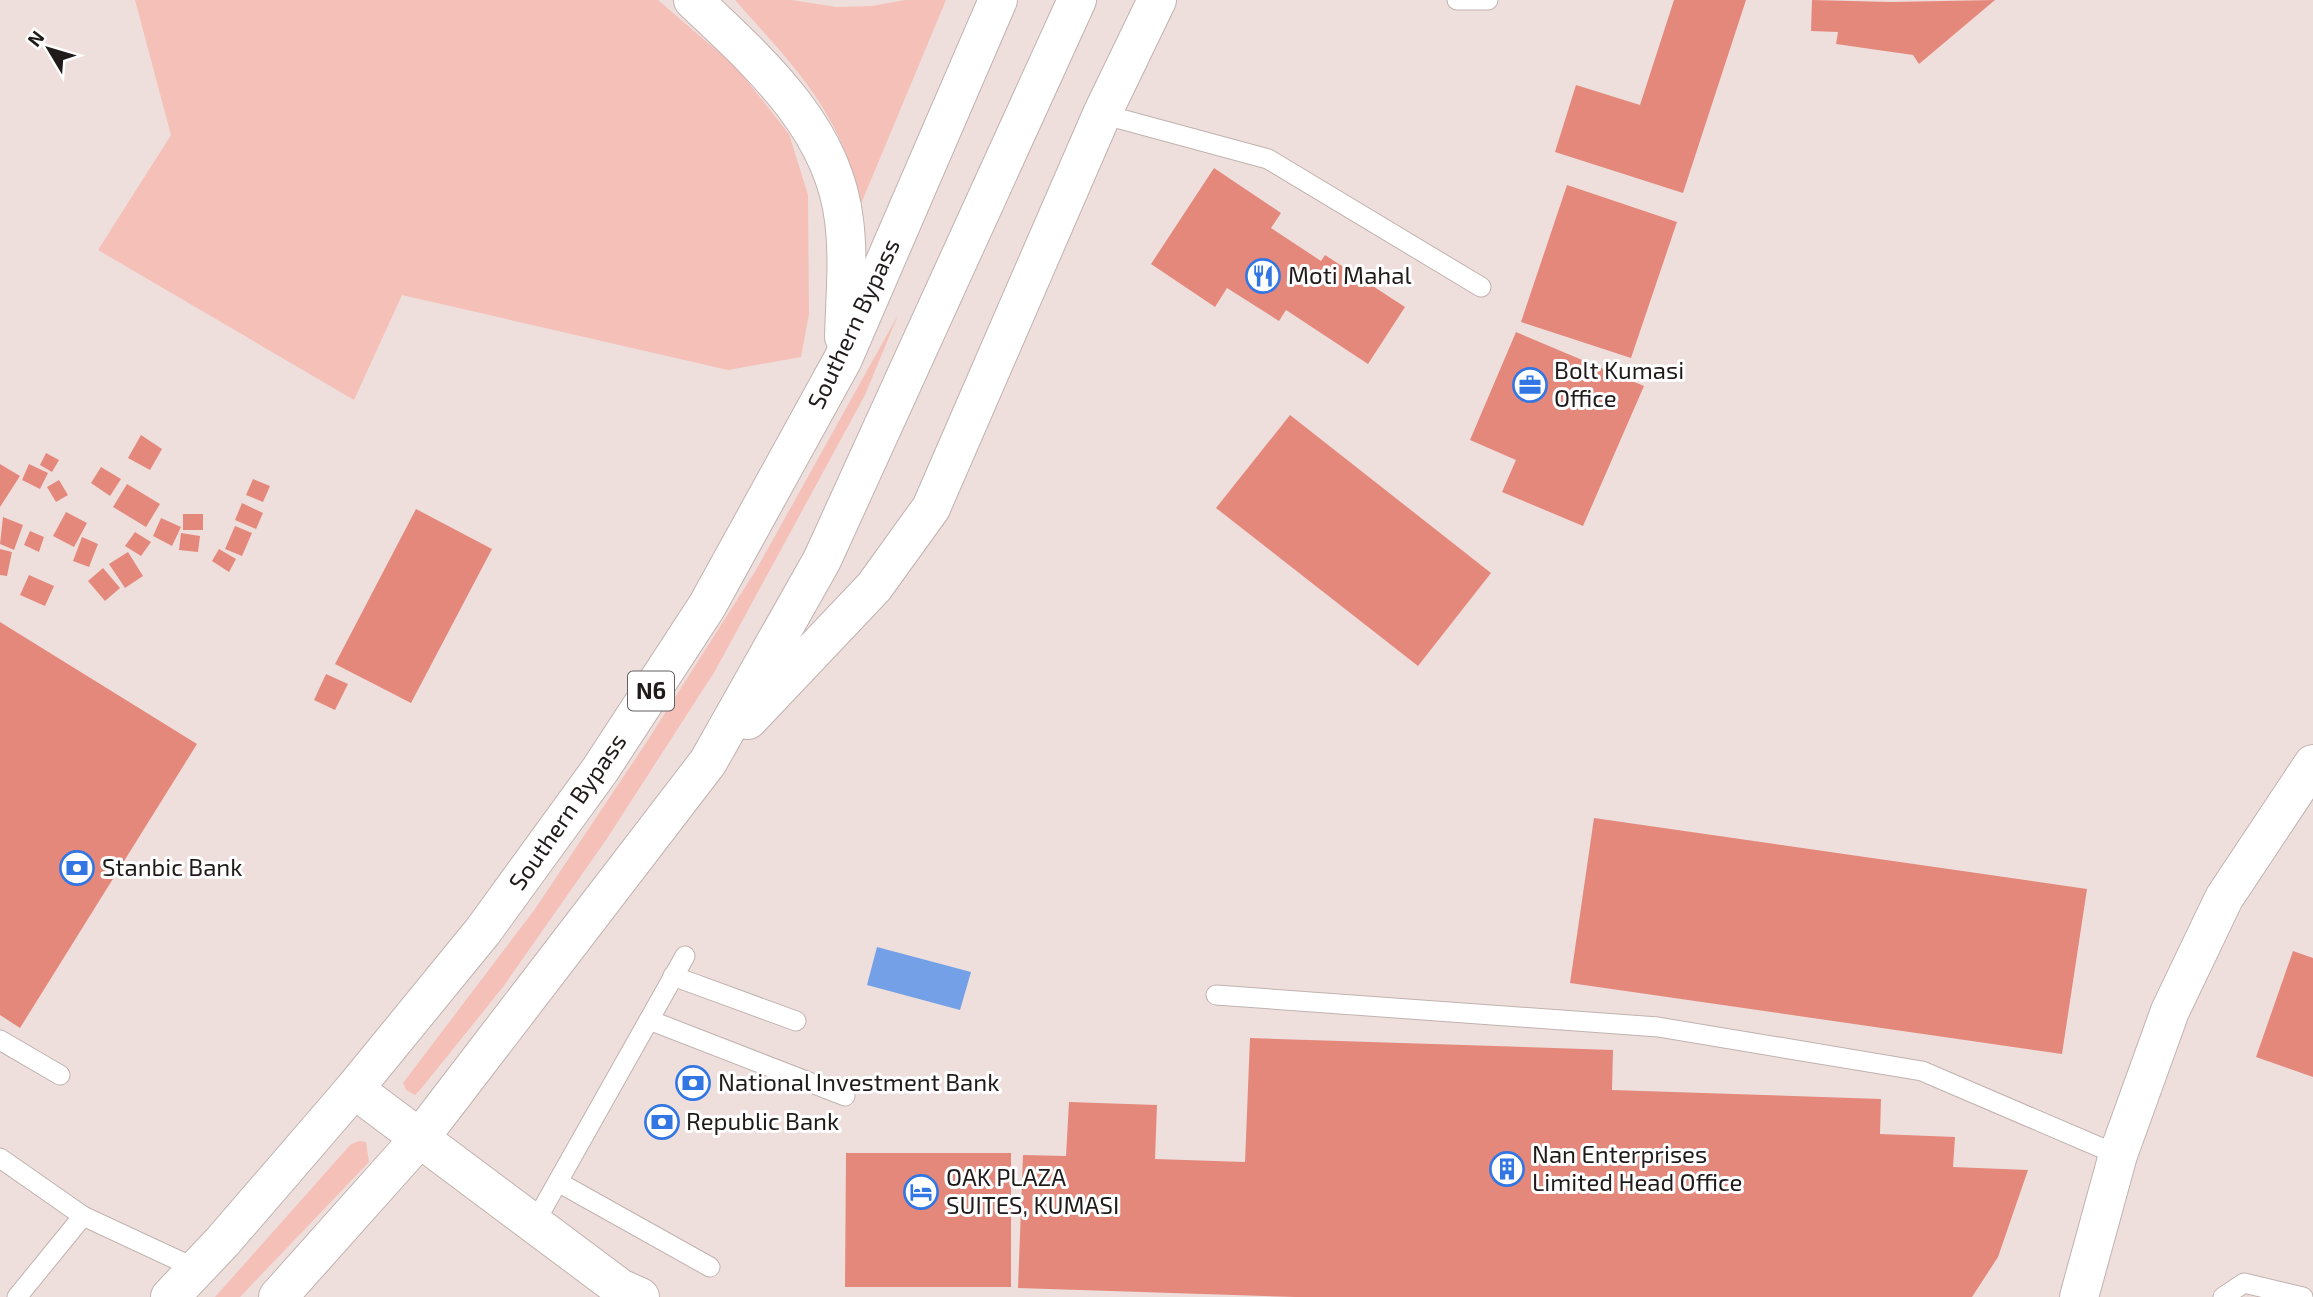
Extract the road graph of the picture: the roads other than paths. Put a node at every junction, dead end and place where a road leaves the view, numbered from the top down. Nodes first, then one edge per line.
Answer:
1 (693, 0) edge
2 (998, 0) edge
3 (1077, 0) edge
4 (1157, 0) edge
5 (1457, 0) edge
6 (1488, 0) edge
7 (1102, 114) junction
8 (1481, 286) dead end
9 (843, 359) junction
10 (708, 762) junction
11 (2313, 764) edge
12 (685, 956) dead end
13 (673, 976) junction
14 (1216, 995) dead end
15 (649, 1020) junction
16 (796, 1021) dead end
17 (0, 1040) edge
18 (60, 1075) dead end
19 (355, 1089) junction
20 (845, 1096) dead end
21 (419, 1139) junction
22 (2118, 1155) junction
23 (0, 1158) edge
24 (558, 1182) junction
25 (83, 1216) junction
26 (534, 1224) junction
27 (710, 1267) dead end
28 (197, 1269) junction
29 (17, 1297) edge
30 (170, 1297) edge
31 (278, 1297) edge
32 (640, 1297) edge
33 (2079, 1297) edge
34 (2223, 1297) edge
35 (2303, 1297) edge

1 - 9 main road
2 - 9 main road, Southern Bypass / N6
3 - 10 main road
4 - 7 main road
5 - 6 lane
7 - 8 lane
7 - 10 main road
9 - 19 main road, Southern Bypass / N6
10 - 21 main road
11 - 22 main road
12 - 13 lane
13 - 15 lane
13 - 16 lane
14 - 22 lane
15 - 20 lane
15 - 24 lane
17 - 18 lane
19 - 21 main road
19 - 28 main road, Southern Bypass / N6
21 - 26 main road
21 - 31 main road
22 - 33 main road
23 - 25 lane
24 - 26 lane
24 - 27 lane
25 - 28 lane
25 - 29 lane
26 - 32 main road
28 - 30 main road, Southern Bypass / N6
34 - 35 lane

